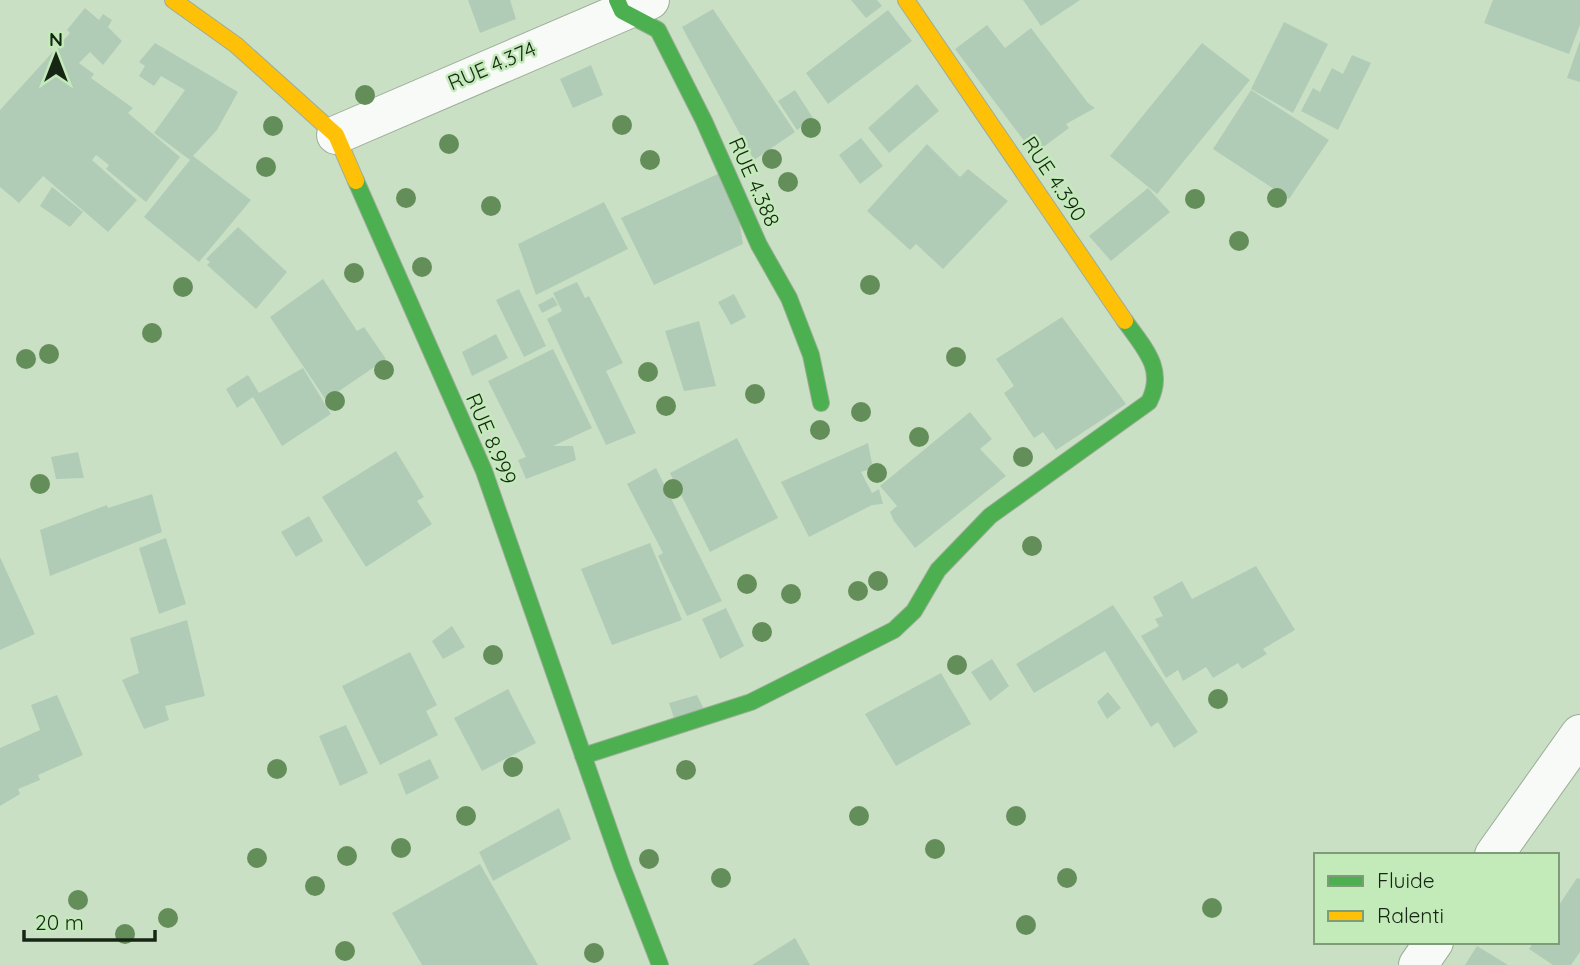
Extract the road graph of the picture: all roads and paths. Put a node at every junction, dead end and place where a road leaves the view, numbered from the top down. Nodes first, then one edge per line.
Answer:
1 (173, 0) edge
2 (906, 0) edge
3 (630, 4) edge
4 (336, 135) junction
5 (821, 403) dead end
6 (1580, 734) edge
7 (583, 756) junction
8 (1495, 853) edge
9 (1433, 944) edge
10 (654, 963) edge
11 (1418, 965) edge

1 - 4 street, RUE 8.999
2 - 7 street, RUE 4.390
3 - 4 street, RUE 4.374
3 - 5 street, RUE 4.388
4 - 7 street, RUE 8.999
6 - 8 street
7 - 10 street, RUE 8.999
9 - 11 street

